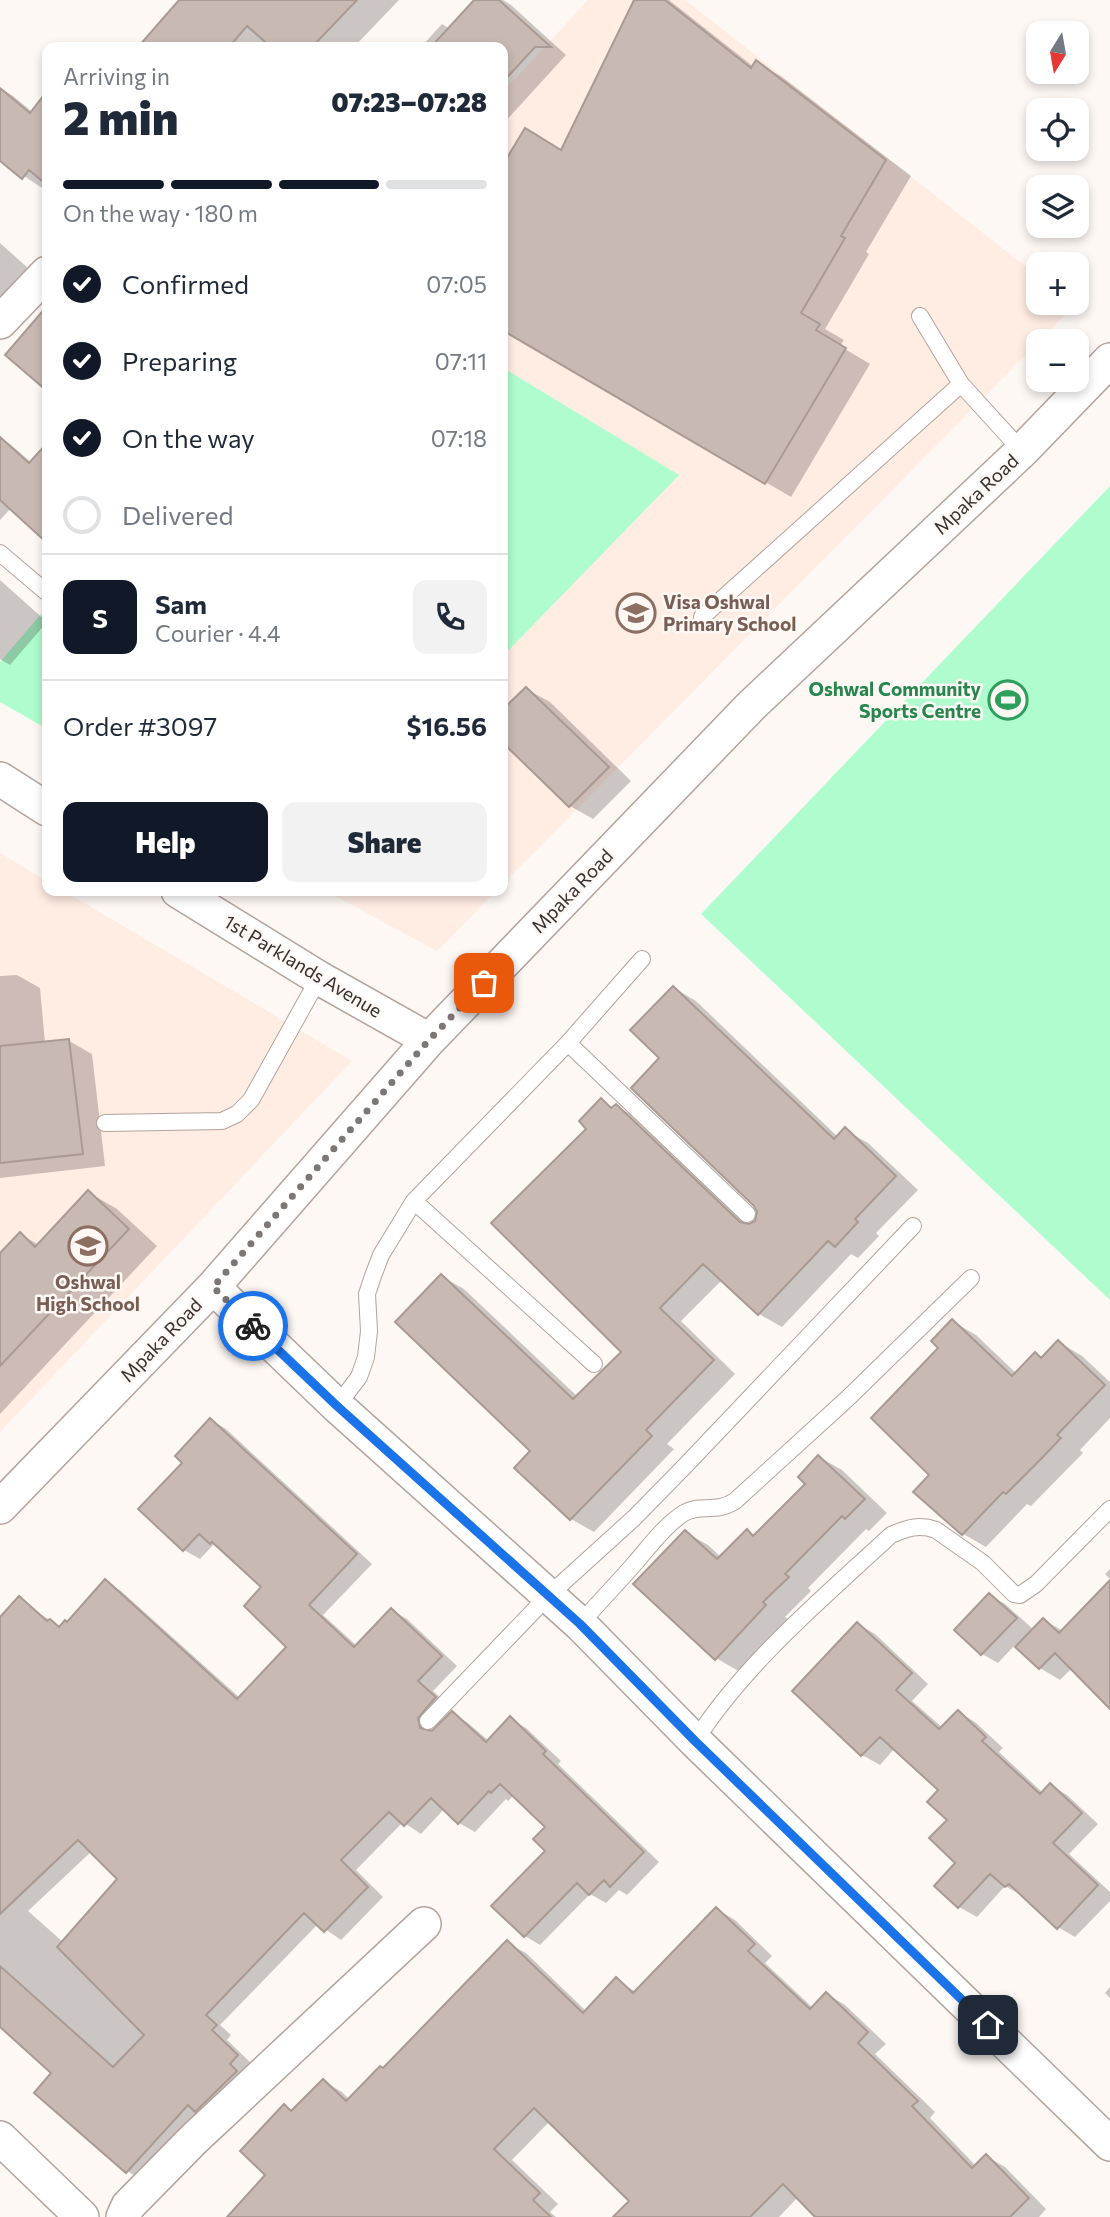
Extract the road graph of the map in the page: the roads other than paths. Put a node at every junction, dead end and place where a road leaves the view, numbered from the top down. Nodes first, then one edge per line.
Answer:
1 (42, 278) edge
2 (920, 316) dead end
3 (0, 322) edge
4 (1110, 360) edge
5 (961, 384) junction
6 (1022, 451) junction
7 (0, 553) edge
8 (42, 589) edge
9 (702, 617) dead end
10 (0, 779) edge
11 (42, 806) edge
12 (186, 896) edge
13 (642, 959) dead end
14 (319, 978) junction
15 (429, 1040) junction
16 (568, 1043) junction
17 (105, 1123) dead end
18 (414, 1201) junction
19 (747, 1214) dead end
20 (913, 1226) dead end
21 (971, 1278) dead end
22 (213, 1287) junction
23 (594, 1364) dead end
24 (337, 1406) junction
25 (0, 1507) edge
26 (1110, 1509) edge
27 (548, 1596) junction
28 (580, 1624) junction
29 (428, 1721) dead end
30 (695, 1741) junction
31 (424, 1924) dead end
32 (0, 2138) edge
33 (1108, 2139) edge
34 (82, 2217) edge
35 (123, 2217) edge

1 - 3 street
2 - 5 lane
4 - 6 street, Mpaka Road
5 - 6 lane
5 - 9 lane
6 - 15 street, Mpaka Road
7 - 8 lane
10 - 11 street
12 - 14 street, 1st Parklands Avenue
13 - 16 lane
14 - 15 street, 1st Parklands Avenue
14 - 17 lane
15 - 22 street, Mpaka Road
16 - 18 lane
16 - 19 lane
18 - 23 lane
18 - 24 lane
20 - 27 lane
21 - 28 lane
22 - 24 street
22 - 25 street, Mpaka Road
24 - 27 street
26 - 30 lane
27 - 28 street
27 - 29 lane
28 - 30 street
30 - 33 street
31 - 35 street
32 - 34 street

